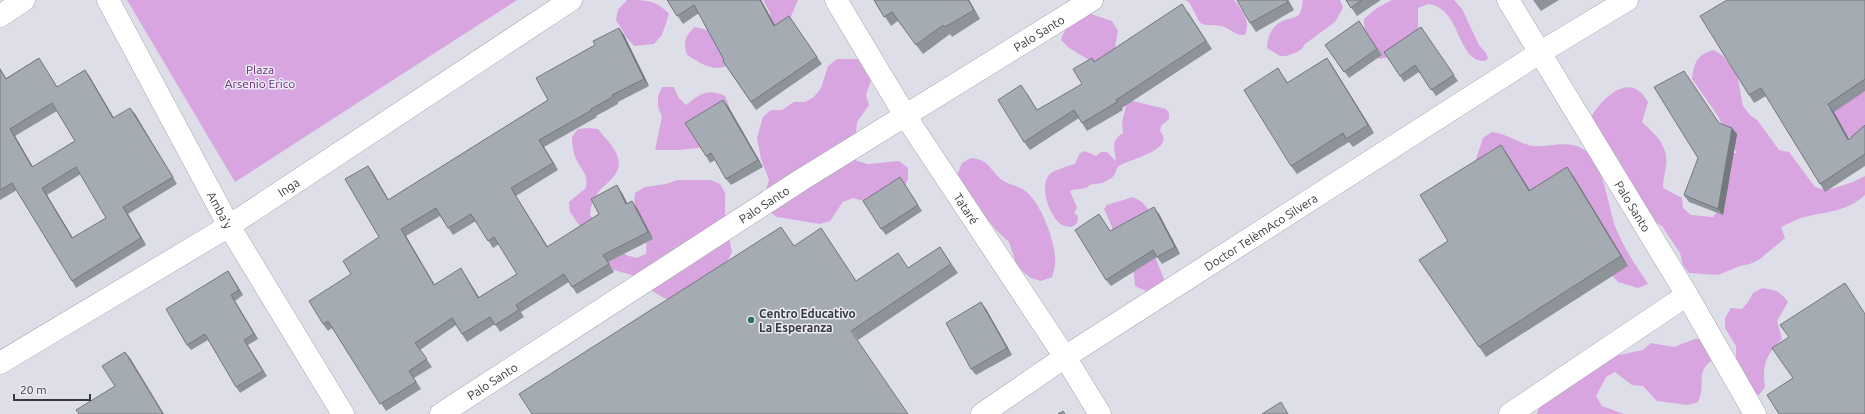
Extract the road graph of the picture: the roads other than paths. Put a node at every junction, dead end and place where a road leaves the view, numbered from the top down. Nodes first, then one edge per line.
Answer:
1 (24, 0) edge
2 (108, 0) edge
3 (571, 0) edge
4 (836, 0) edge
5 (1092, 0) edge
6 (1508, 0) edge
7 (1628, 0) edge
8 (0, 16) edge
9 (1541, 52) junction
10 (906, 117) junction
11 (229, 226) junction
12 (1688, 295) junction
13 (1065, 357) junction
14 (0, 364) edge
15 (343, 414) edge
16 (441, 414) edge
17 (982, 414) edge
18 (1100, 414) edge
19 (1510, 414) edge
20 (1755, 414) edge

1 - 8 street
2 - 11 street, Amba'y
3 - 11 street, Inga
4 - 10 street, Tataré
5 - 10 street, Palo Santo
6 - 9 street, Palo Santo
7 - 9 street, Doctor TelèmAco Silvera
9 - 12 street, Palo Santo
9 - 13 street, Doctor TelèmAco Silvera
10 - 13 street, Tataré
10 - 16 street, Palo Santo
11 - 14 street, Inga
11 - 15 street, Amba'y
12 - 19 street
12 - 20 street, Palo Santo
13 - 17 street, Doctor TelèmAco Silvera
13 - 18 street, Tataré

